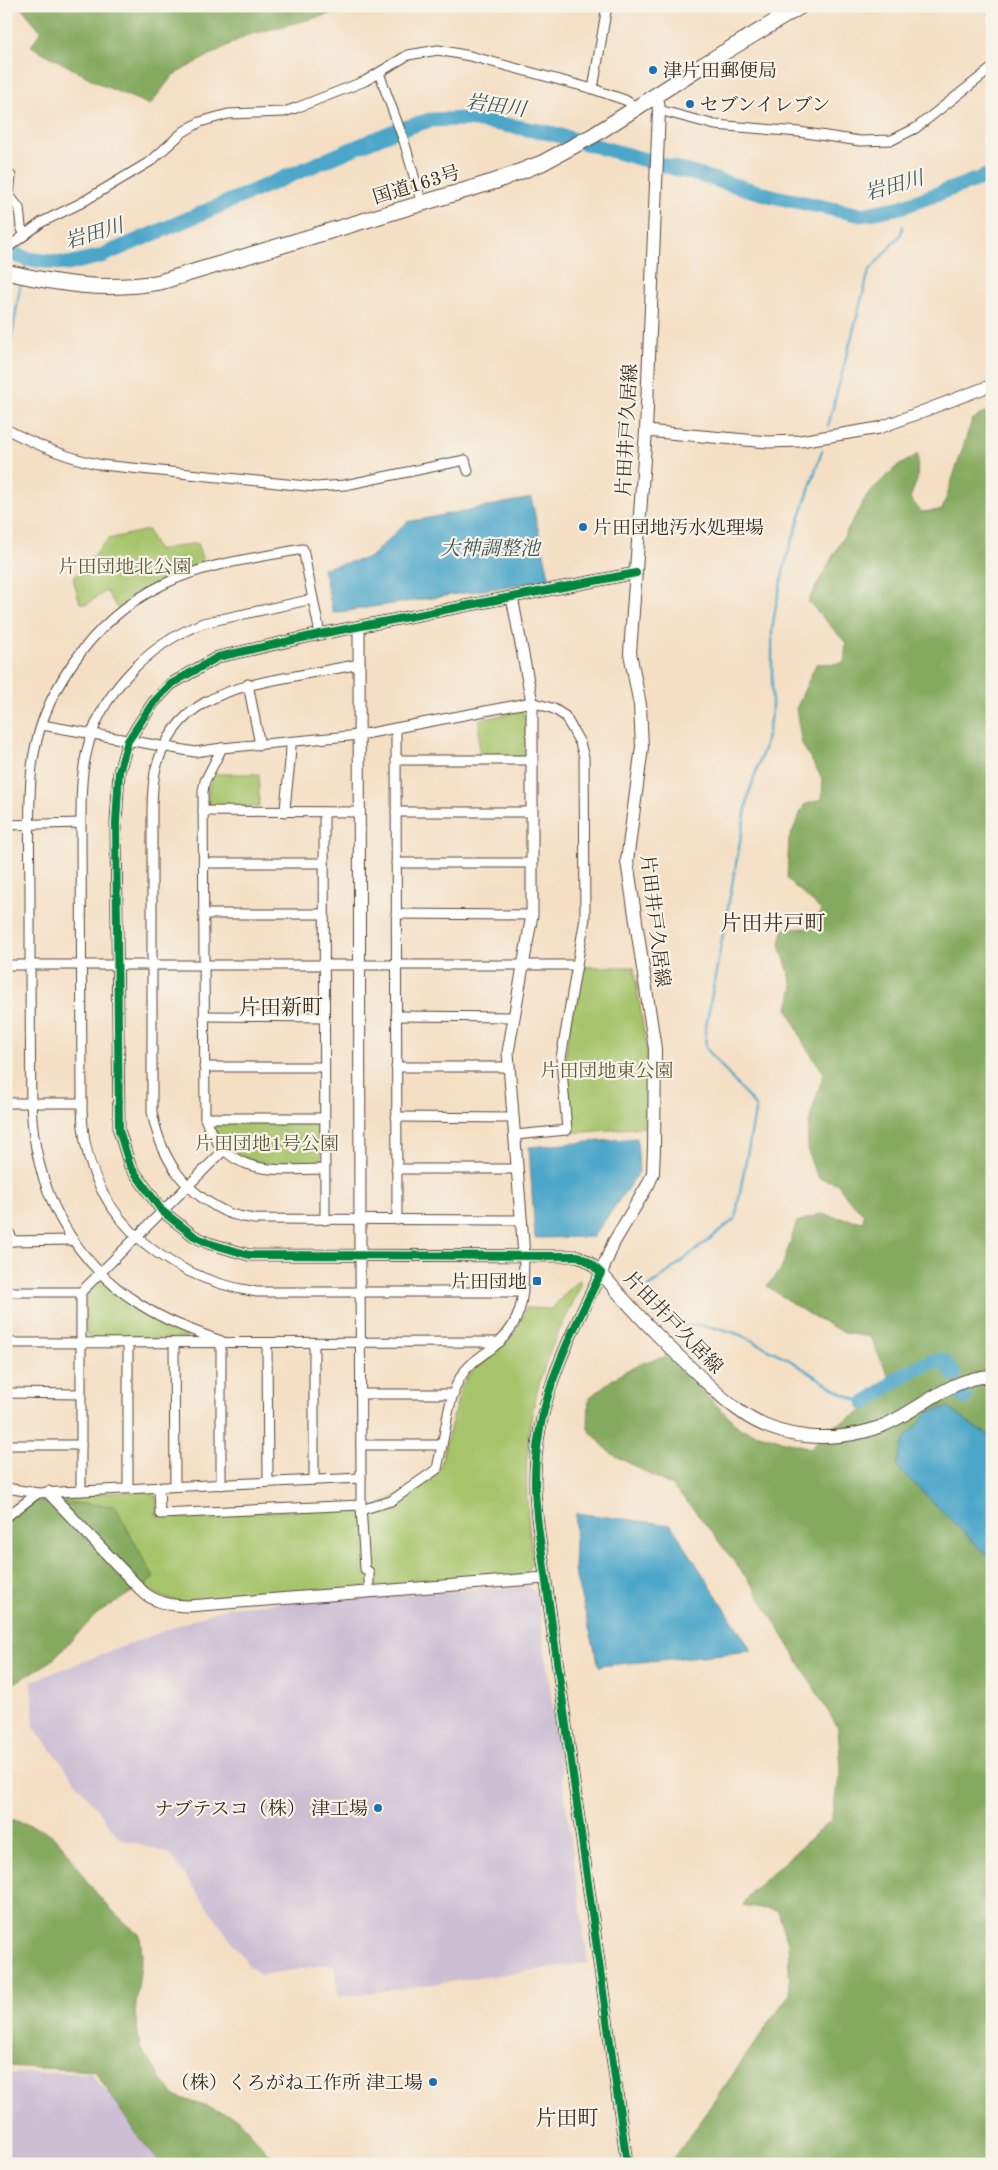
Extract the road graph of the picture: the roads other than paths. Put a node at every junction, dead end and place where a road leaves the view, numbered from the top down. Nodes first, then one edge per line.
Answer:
1 (607, 6) edge
2 (801, 6) edge
3 (992, 68) edge
4 (378, 73) junction
5 (593, 89) junction
6 (658, 103) junction
7 (638, 108) junction
8 (11, 176) dead end
9 (422, 204) junction
10 (25, 234) junction
11 (9, 247) edge
12 (6, 272) edge
13 (992, 386) edge
14 (6, 429) edge
15 (646, 431) junction
16 (468, 471) dead end
17 (636, 574) junction
18 (512, 597) junction
19 (312, 599) junction
20 (360, 628) junction
21 (320, 634) junction
22 (360, 664) junction
23 (248, 684) junction
24 (532, 702) junction
25 (42, 725) junction
26 (396, 728) junction
27 (92, 734) junction
28 (360, 735) junction
29 (128, 741) junction
30 (291, 742) junction
31 (260, 744) junction
32 (164, 747) junction
33 (222, 748) junction
34 (396, 760) junction
35 (532, 760) junction
36 (203, 812) junction
37 (285, 812) junction
38 (324, 812) junction
39 (360, 812) junction
40 (396, 812) junction
41 (532, 812) junction
42 (81, 823) junction
43 (30, 824) junction
44 (6, 825) edge
45 (204, 863) junction
46 (324, 863) junction
47 (396, 863) junction
48 (532, 863) junction
49 (204, 914) junction
50 (324, 914) junction
51 (396, 914) junction
52 (532, 914) junction
53 (6, 965) edge
54 (30, 965) junction
55 (82, 965) junction
56 (116, 965) junction
57 (153, 965) junction
58 (204, 965) junction
59 (324, 965) junction
60 (360, 965) junction
61 (396, 965) junction
62 (523, 965) junction
63 (576, 965) junction
64 (204, 1016) junction
65 (396, 1016) junction
66 (514, 1016) junction
67 (324, 1017) junction
68 (204, 1067) junction
69 (324, 1067) junction
70 (509, 1067) junction
71 (396, 1068) junction
72 (82, 1102) junction
73 (6, 1103) edge
74 (30, 1103) junction
75 (205, 1118) junction
76 (324, 1118) junction
77 (396, 1118) junction
78 (513, 1118) junction
79 (515, 1135) junction
80 (224, 1150) junction
81 (324, 1169) junction
82 (396, 1169) junction
83 (518, 1169) junction
84 (188, 1185) junction
85 (162, 1211) junction
86 (324, 1220) junction
87 (360, 1220) junction
88 (396, 1220) junction
89 (522, 1220) junction
90 (6, 1225) edge
91 (137, 1237) junction
92 (74, 1240) junction
93 (10, 1241) edge
94 (524, 1255) junction
95 (360, 1256) junction
96 (100, 1273) junction
97 (601, 1273) junction
98 (6, 1292) edge
99 (81, 1292) junction
100 (360, 1292) junction
101 (523, 1292) junction
102 (221, 1341) junction
103 (500, 1342) junction
104 (6, 1343) edge
105 (81, 1343) junction
106 (128, 1343) junction
107 (174, 1343) junction
108 (314, 1343) junction
109 (360, 1343) junction
110 (267, 1344) junction
111 (992, 1376) edge
112 (6, 1394) edge
113 (81, 1394) junction
114 (360, 1394) junction
115 (454, 1394) junction
116 (361, 1444) junction
117 (6, 1445) edge
118 (81, 1445) junction
119 (442, 1445) junction
120 (361, 1478) junction
121 (314, 1480) junction
122 (268, 1482) junction
123 (221, 1484) junction
124 (175, 1486) junction
125 (159, 1487) junction
126 (128, 1488) junction
127 (8, 1490) edge
128 (82, 1491) junction
129 (43, 1492) junction
130 (361, 1508) junction
131 (6, 1517) edge
132 (545, 1578) junction
133 (369, 1592) junction
134 (627, 2164) edge

1 - 5 street
2 - 6 highway, 国道163号
3 - 6 street
4 - 5 street
4 - 9 street
4 - 10 street
5 - 7 street
6 - 7 highway, 国道163号
6 - 15 main road, 片田井戸久居線
7 - 9 highway, 国道163号
8 - 10 street
9 - 12 highway, 国道163号
10 - 11 street
13 - 15 street
14 - 16 street
15 - 17 main road, 片田井戸久居線
17 - 18 street
17 - 97 main road, 片田井戸久居線
18 - 20 street
18 - 24 street
19 - 21 street
19 - 25 street
19 - 27 street
20 - 21 street
20 - 22 street
21 - 29 street
22 - 23 street
22 - 28 street
23 - 31 street
23 - 32 street
24 - 26 street
24 - 35 street
24 - 63 street
25 - 27 street
25 - 43 street
26 - 28 street
26 - 34 street
27 - 29 street
27 - 42 street
28 - 30 street
28 - 39 street
29 - 32 street
29 - 56 street
30 - 31 street
30 - 37 street
31 - 33 street
32 - 33 street
32 - 57 street
33 - 36 street
34 - 35 street
34 - 40 street
35 - 41 street
36 - 37 street
36 - 45 street
37 - 38 street
38 - 39 street
38 - 46 street
39 - 60 street
40 - 41 street
40 - 47 street
41 - 48 street
42 - 43 street
42 - 55 street
43 - 44 street
43 - 54 street
45 - 46 street
45 - 49 street
46 - 50 street
47 - 48 street
47 - 51 street
48 - 52 street
49 - 50 street
49 - 58 street
50 - 59 street
51 - 52 street
51 - 61 street
52 - 62 street
53 - 54 street
54 - 55 street
54 - 74 street
55 - 56 street
55 - 72 street
56 - 57 street
56 - 85 street
57 - 58 street
57 - 84 street
58 - 59 street
58 - 64 street
59 - 60 street
59 - 67 street
60 - 61 street
60 - 87 street
61 - 62 street
61 - 65 street
62 - 63 street
62 - 66 street
63 - 79 street
64 - 67 street
64 - 68 street
65 - 66 street
65 - 71 street
66 - 70 street
67 - 69 street
68 - 69 street
68 - 75 street
69 - 76 street
70 - 71 street
70 - 78 street
71 - 77 street
72 - 74 street
72 - 91 street
73 - 74 street
74 - 92 street
75 - 76 street
75 - 80 street
76 - 81 street
77 - 78 street
77 - 82 street
78 - 79 street
79 - 83 street
80 - 81 street
80 - 84 street
81 - 86 street
82 - 83 street
82 - 88 street
83 - 89 street
84 - 85 street
84 - 86 street
85 - 91 street
85 - 95 street
86 - 87 street
87 - 88 street
87 - 95 street
88 - 89 street
89 - 94 street
90 - 93 street
91 - 96 street
91 - 100 street
92 - 93 street
92 - 96 street
94 - 95 street
94 - 97 street
94 - 101 street
95 - 100 street
96 - 99 street
96 - 102 street
97 - 111 main road, 片田井戸久居線
97 - 132 street
98 - 99 street
99 - 105 street
100 - 101 street
100 - 109 street
101 - 103 street
102 - 107 street
102 - 110 street
102 - 123 street
103 - 109 street
103 - 115 street
104 - 105 street
105 - 106 street
105 - 113 street
106 - 107 street
106 - 126 street
107 - 124 street
108 - 109 street
108 - 110 street
108 - 121 street
109 - 114 street
110 - 122 street
112 - 113 street
113 - 118 street
114 - 115 street
114 - 116 street
115 - 119 street
116 - 119 street
116 - 120 street
117 - 118 street
118 - 128 street
119 - 130 street
120 - 121 street
120 - 130 street
121 - 122 street
122 - 123 street
123 - 124 street
124 - 125 street
125 - 126 street
125 - 130 street
126 - 128 street
127 - 129 street
128 - 129 street
129 - 131 street
129 - 133 street
130 - 133 street
132 - 133 street
132 - 134 street

